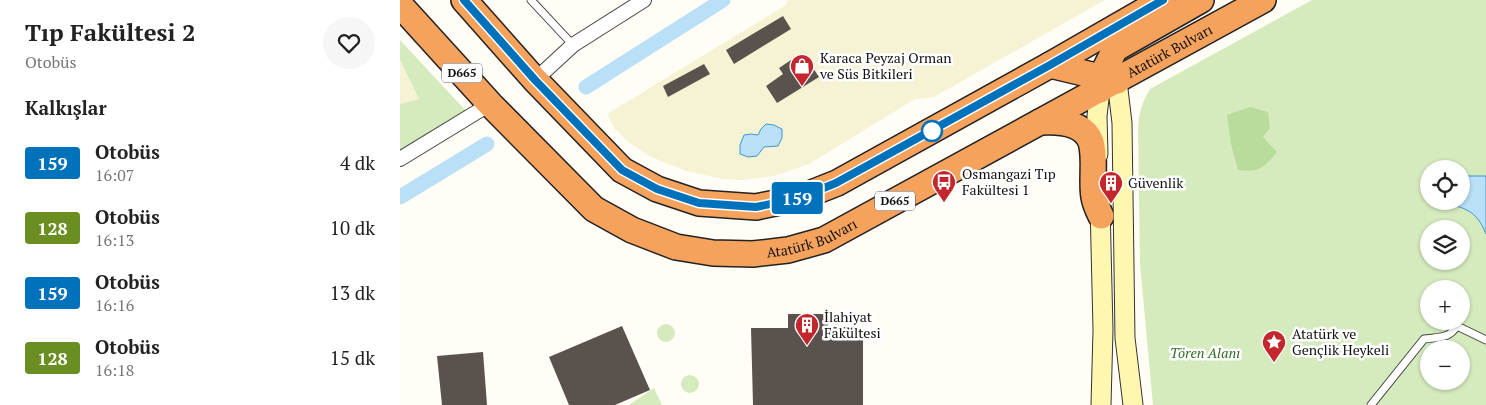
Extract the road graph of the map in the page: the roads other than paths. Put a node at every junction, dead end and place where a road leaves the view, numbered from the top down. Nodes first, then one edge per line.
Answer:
1 (464, 0) edge
2 (531, 0) edge
3 (644, 0) edge
4 (1163, 0) edge
5 (1200, 0) edge
6 (1262, 0) edge
7 (400, 5) edge
8 (573, 46) junction
9 (1050, 65) junction
10 (535, 80) junction
11 (1106, 82) junction
12 (490, 104) junction
13 (1040, 122) junction
14 (400, 159) edge
15 (1101, 216) junction
16 (1486, 340) edge
17 (1101, 405) edge
18 (1134, 405) edge
19 (1371, 405) edge

1 - 10 highway
2 - 8 lane
3 - 8 street
4 - 9 highway
5 - 11 highway
6 - 11 highway, Atatürk Bulvarı / D665
7 - 12 highway, Atatürk Bulvarı / D665
8 - 10 street
9 - 10 highway
9 - 11 highway
11 - 13 highway, Atatürk Bulvarı / D665
11 - 15 street
11 - 18 street
12 - 13 highway, Atatürk Bulvarı / D665
12 - 14 street
13 - 15 highway
15 - 17 street
16 - 19 lane

